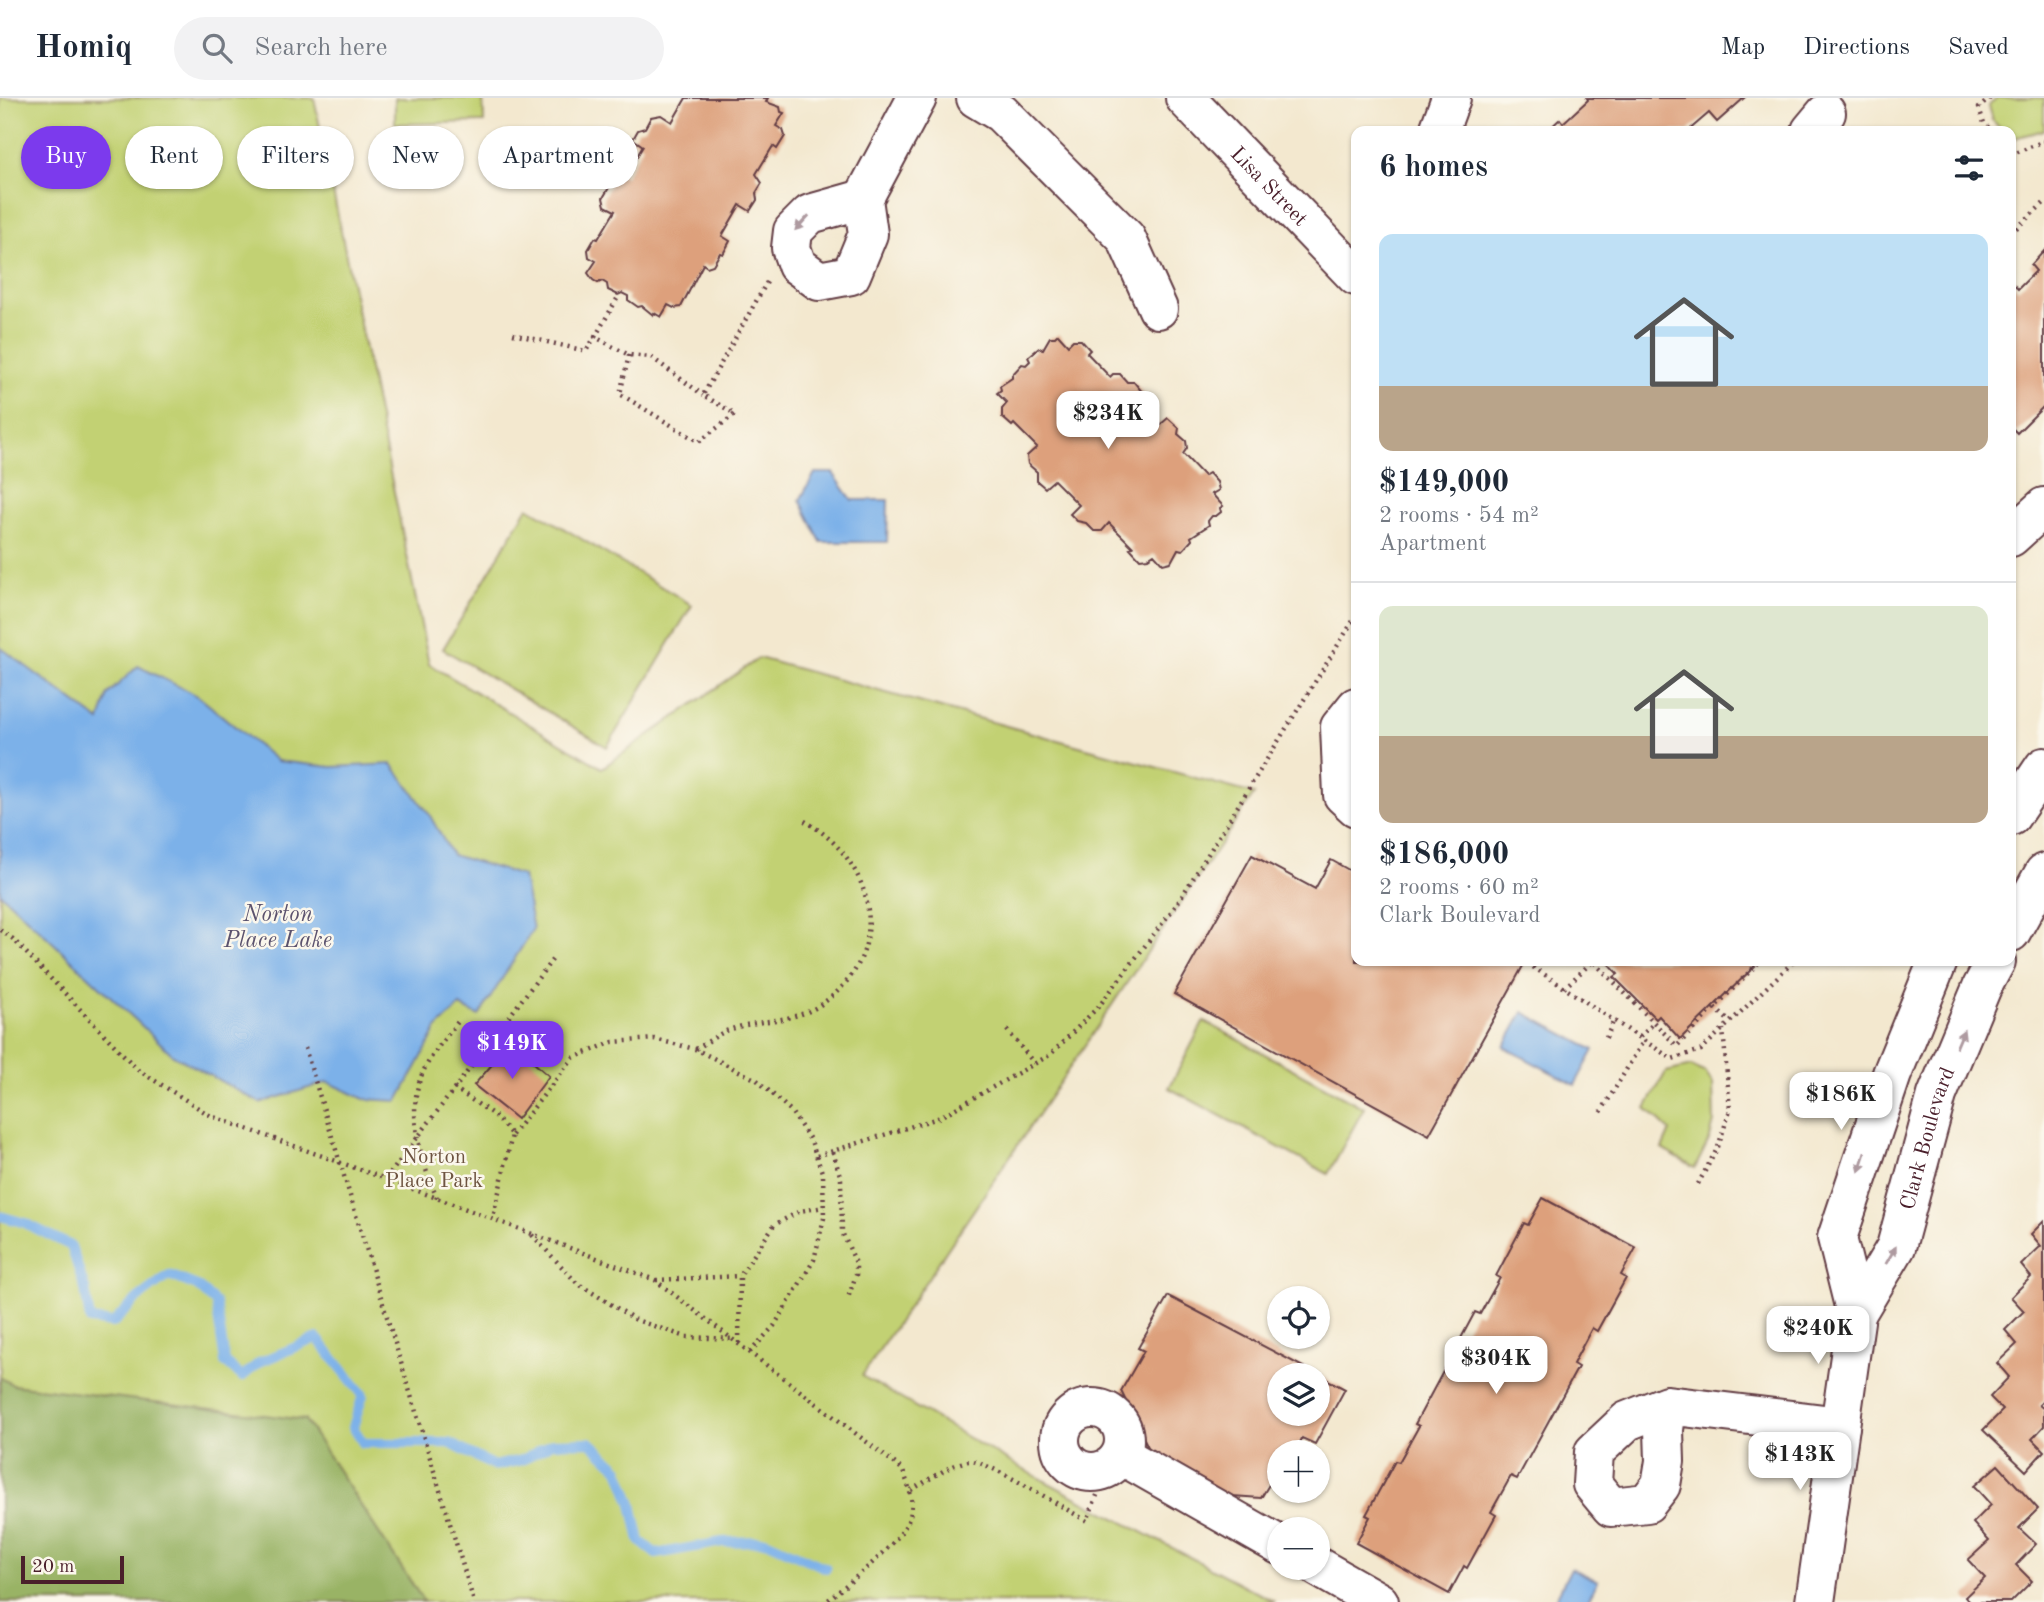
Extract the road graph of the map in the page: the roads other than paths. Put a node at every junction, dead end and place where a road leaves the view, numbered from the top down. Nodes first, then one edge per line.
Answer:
1 (917, 98) edge
2 (976, 98) edge
3 (1451, 98) edge
4 (1204, 105) edge
5 (1441, 126) edge
6 (863, 199) dead end
7 (1351, 270) edge
8 (1158, 309) dead end
9 (2044, 507) edge
10 (2016, 532) edge
11 (1351, 713) edge
12 (2044, 767) edge
13 (1351, 802) edge
14 (2016, 809) edge
15 (2032, 889) edge
16 (2016, 922) edge
17 (1936, 966) edge
18 (1993, 966) edge
19 (1856, 1314) junction
20 (1667, 1405) dead end
21 (1840, 1426) junction
22 (1111, 1463) road end
23 (1267, 1539) edge
24 (1330, 1574) edge
25 (1379, 1602) edge
26 (1815, 1602) edge

1 - 6 street
2 - 8 street
3 - 5 street
4 - 7 street, Lisa Street
9 - 10 street
11 - 13 street
12 - 14 street
15 - 16 street
17 -> 19 street, Clark Boulevard
19 -> 18 street, Clark Boulevard
19 - 21 street, Clark Boulevard
20 - 21 street
21 - 26 street, Clark Boulevard
22 - 23 street
24 - 25 street

